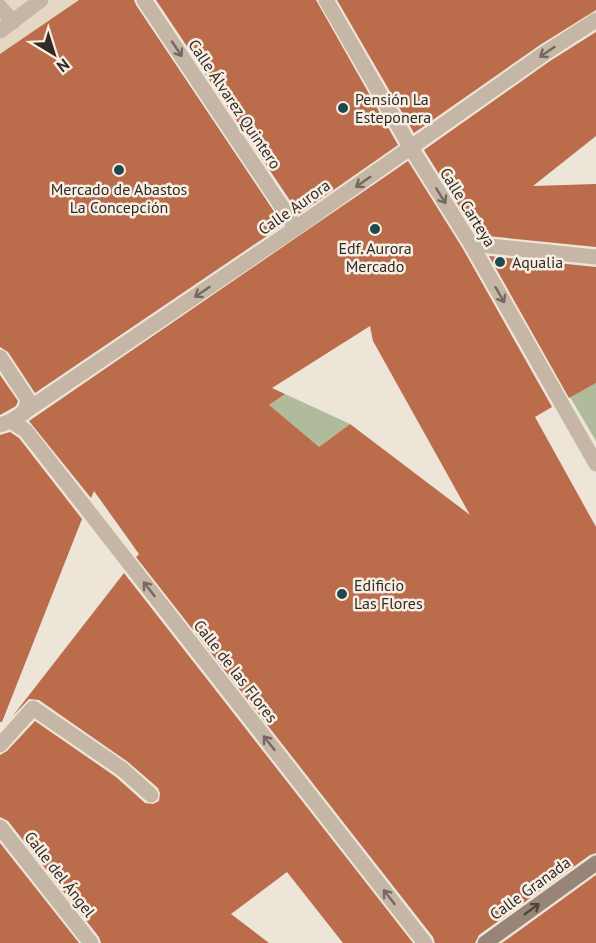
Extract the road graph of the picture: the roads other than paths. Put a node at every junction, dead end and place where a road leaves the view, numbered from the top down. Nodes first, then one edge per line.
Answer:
1 (41, 0) edge
2 (144, 0) edge
3 (326, 0) edge
4 (0, 7) edge
5 (596, 20) edge
6 (6, 26) edge
7 (411, 148) junction
8 (296, 228) junction
9 (471, 244) junction
10 (596, 256) edge
11 (0, 357) edge
12 (13, 421) edge
13 (596, 464) edge
14 (0, 745) edge
15 (151, 795) dead end
16 (0, 827) edge
17 (596, 863) edge
18 (91, 943) edge
19 (425, 943) edge
20 (485, 943) edge

1 - 6 street
2 -> 8 street, Calle Álvarez Quintero
3 - 7 street, Calle Carteya
4 - 6 street
5 -> 7 street, Calle Aurora
7 -> 8 street, Calle Aurora
7 -> 9 street, Calle Carteya
8 -> 12 street, Calle Aurora
9 - 10 street
9 -> 13 street, Calle Carteya
11 - 12 street
19 -> 12 street, Calle de las Flores
14 - 15 street
16 - 18 street, Calle del Ángel
20 -> 17 main road, Calle Granada

